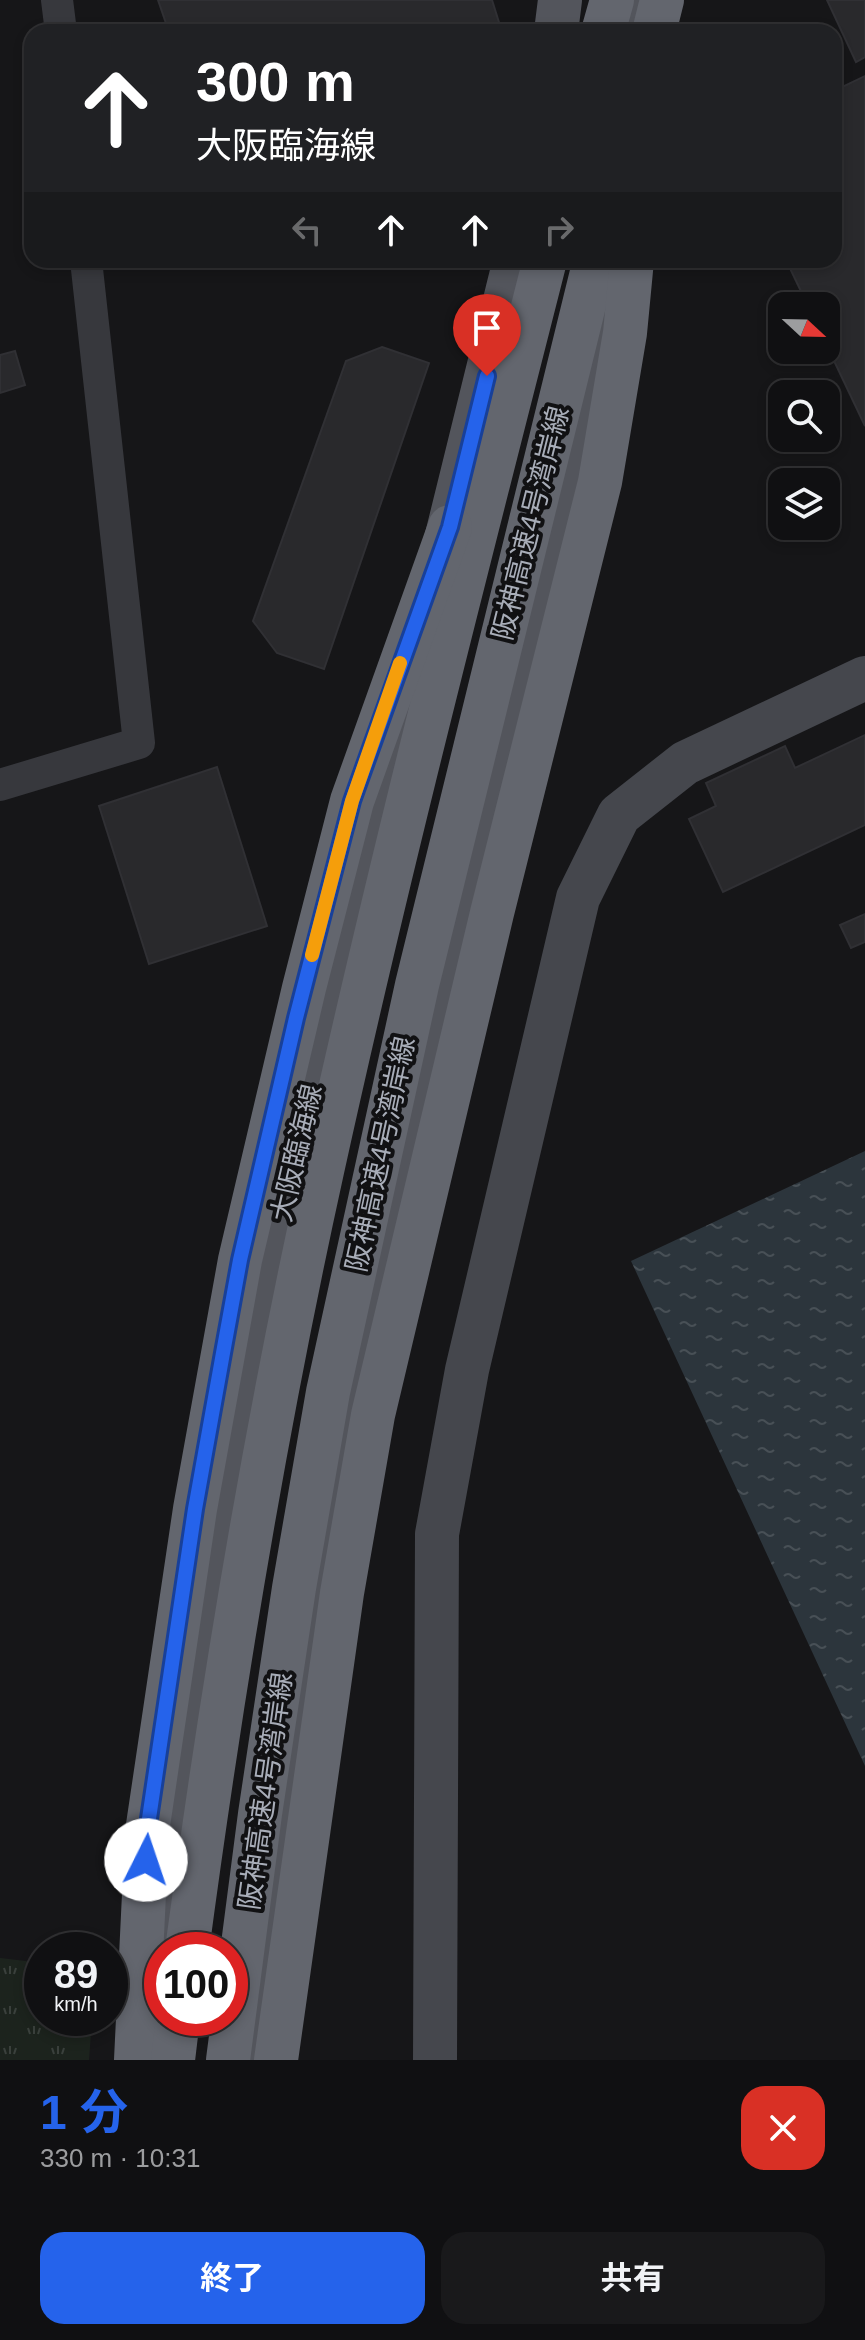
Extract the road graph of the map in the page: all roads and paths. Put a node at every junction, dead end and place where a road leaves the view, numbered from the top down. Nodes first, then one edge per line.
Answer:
1 (57, 0) edge
2 (560, 0) edge
3 (612, 0) edge
4 (635, 0) edge
5 (662, 0) edge
6 (60, 24) edge
7 (557, 24) edge
8 (605, 24) edge
9 (635, 24) edge
10 (656, 24) edge
11 (87, 268) edge
12 (513, 268) edge
13 (543, 268) edge
14 (593, 268) edge
15 (614, 268) edge
16 (631, 268) edge
17 (450, 527) junction
18 (865, 678) edge
19 (0, 785) edge
20 (189, 1932) edge
21 (176, 2036) edge
22 (136, 2060) edge
23 (145, 2060) edge
24 (173, 2060) edge
25 (228, 2060) edge
26 (252, 2060) edge
27 (276, 2060) edge
28 (435, 2060) edge

1 - 6 street
2 - 7 main road
3 - 8 highway
4 - 9 main road
5 - 10 highway
11 - 19 street
12 - 17 main road, 大阪臨海線
13 - 20 highway, 阪神高速4号湾岸線
14 - 25 highway, 阪神高速4号湾岸線
15 - 26 main road
16 - 27 highway
17 - 22 highway
17 - 23 main road, 大阪臨海線
18 - 28 street
21 - 24 highway

